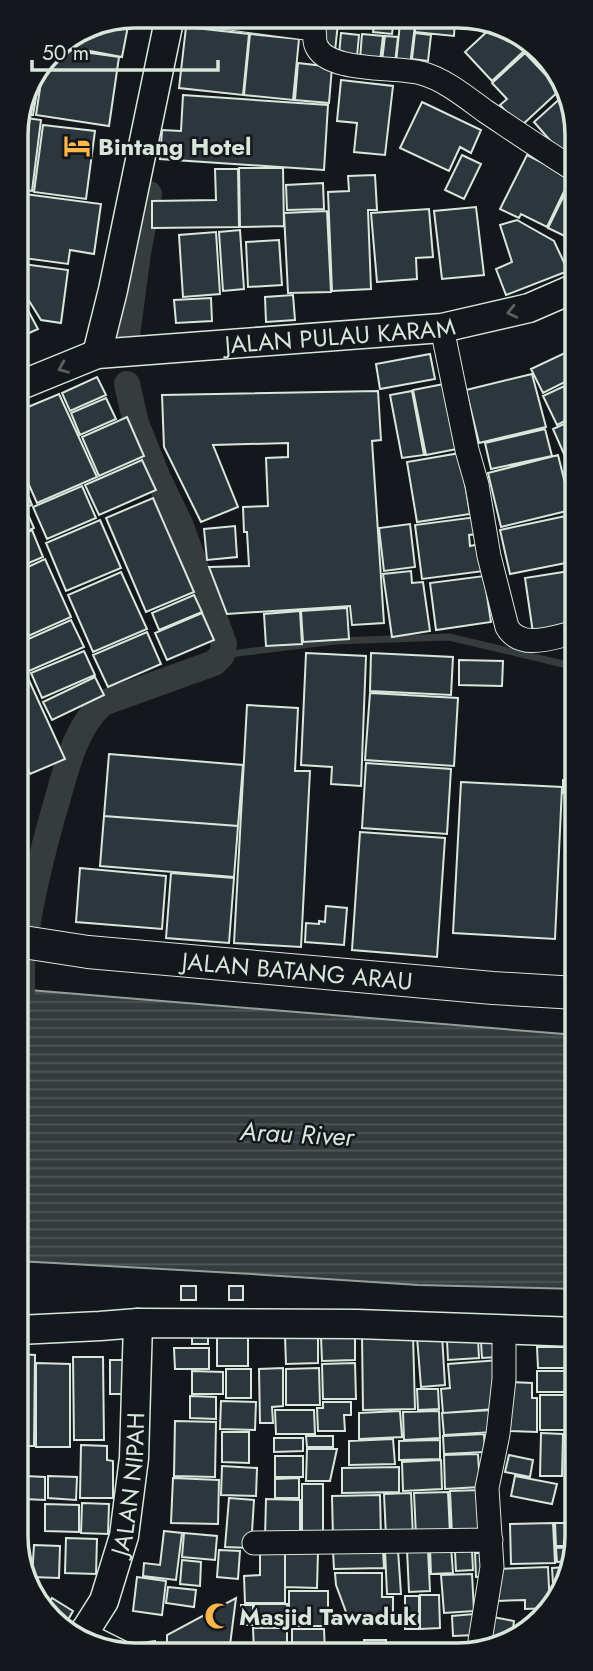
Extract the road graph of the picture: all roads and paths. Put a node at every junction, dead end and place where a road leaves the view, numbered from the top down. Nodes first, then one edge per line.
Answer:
1 (168, 28) edge
2 (315, 28) edge
3 (565, 164) edge
4 (565, 292) edge
5 (442, 328) junction
6 (97, 354) junction
7 (28, 382) edge
8 (565, 634) edge
9 (28, 943) edge
10 (565, 992) edge
11 (138, 1323) junction
12 (504, 1329) junction
13 (28, 1330) edge
14 (565, 1332) edge
15 (491, 1540) junction
16 (254, 1543) dead end
17 (84, 1630) edge
18 (480, 1641) dead end

1 - 6 street
2 - 3 street
4 -> 5 street, JALAN PULAU KARAM
5 - 6 street, JALAN PULAU KARAM
5 - 8 street
6 -> 7 street, JALAN PULAU KARAM
9 - 10 main road, JALAN BATANG ARAU
11 - 12 street
11 - 13 street
11 - 17 street, JALAN NIPAH
12 - 14 street
12 - 15 street
15 - 16 street
15 - 18 street

